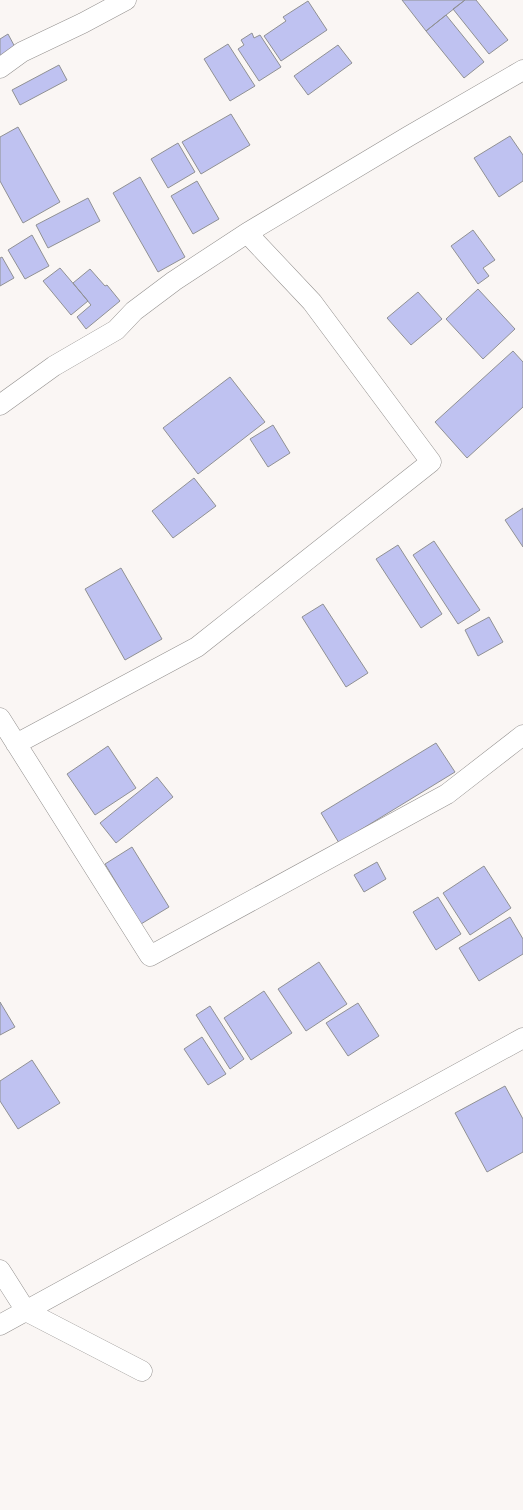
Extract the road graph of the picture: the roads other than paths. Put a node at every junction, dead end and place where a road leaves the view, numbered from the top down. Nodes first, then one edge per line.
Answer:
1 (126, 0) edge
2 (0, 68) edge
3 (523, 70) edge
4 (247, 233) junction
5 (0, 405) edge
6 (0, 718) edge
7 (523, 735) edge
8 (16, 744) junction
9 (523, 1038) edge
10 (0, 1270) edge
11 (26, 1311) junction
12 (0, 1325) edge
13 (142, 1371) dead end

1 - 2 street
3 - 4 street
4 - 5 street
4 - 8 street
6 - 8 street
7 - 8 street
9 - 11 street
10 - 11 street
11 - 12 street
11 - 13 street

